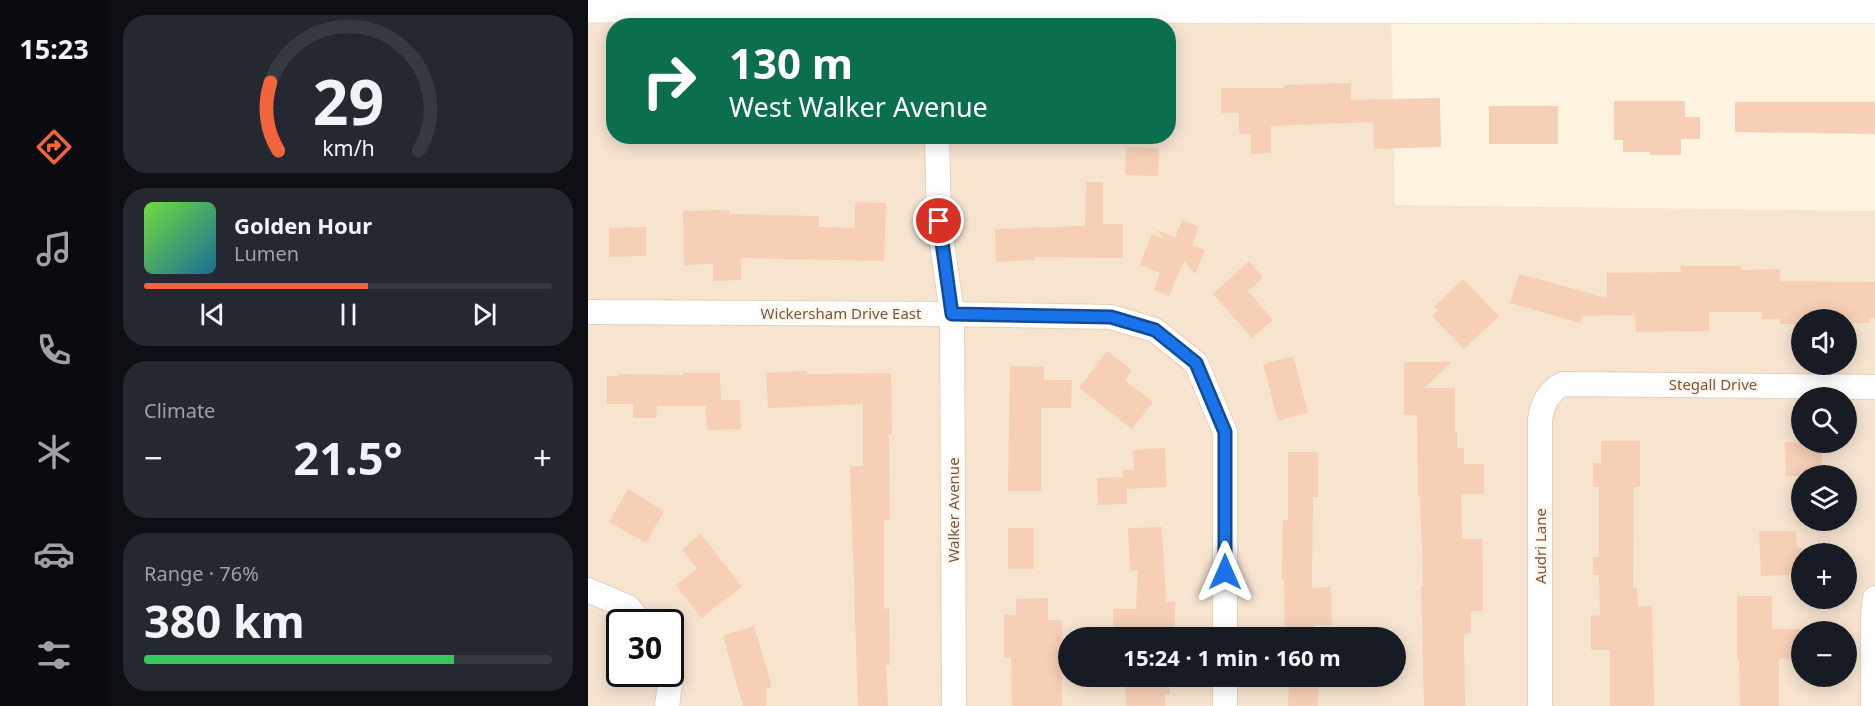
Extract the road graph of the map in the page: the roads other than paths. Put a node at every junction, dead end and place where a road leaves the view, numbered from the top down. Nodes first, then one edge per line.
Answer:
1 (834, 4) edge
2 (1747, 4) edge
3 (588, 6) edge
4 (1875, 7) edge
5 (935, 17) edge
6 (937, 144) edge
7 (588, 312) edge
8 (952, 314) junction
9 (1875, 387) edge
10 (1552, 390) joint
11 (588, 590) edge
12 (1875, 598) edge
13 (630, 609) edge
14 (1225, 627) edge
15 (670, 687) edge
16 (1225, 687) edge
17 (668, 706) edge
18 (954, 706) edge
19 (1226, 706) edge
20 (1540, 706) edge
21 (1873, 706) edge

1 - 3 main road
1 - 5 main road
2 - 4 main road
2 - 5 main road
6 - 8 street, Walker Avenue
7 - 8 street, Wickersham Drive East
8 - 14 street, Wickersham Drive East
8 - 18 street, Walker Avenue
9 - 10 street, Stegall Drive
10 - 20 street, Audri Lane
11 - 13 street
12 - 21 street
15 - 17 street
16 - 19 street

